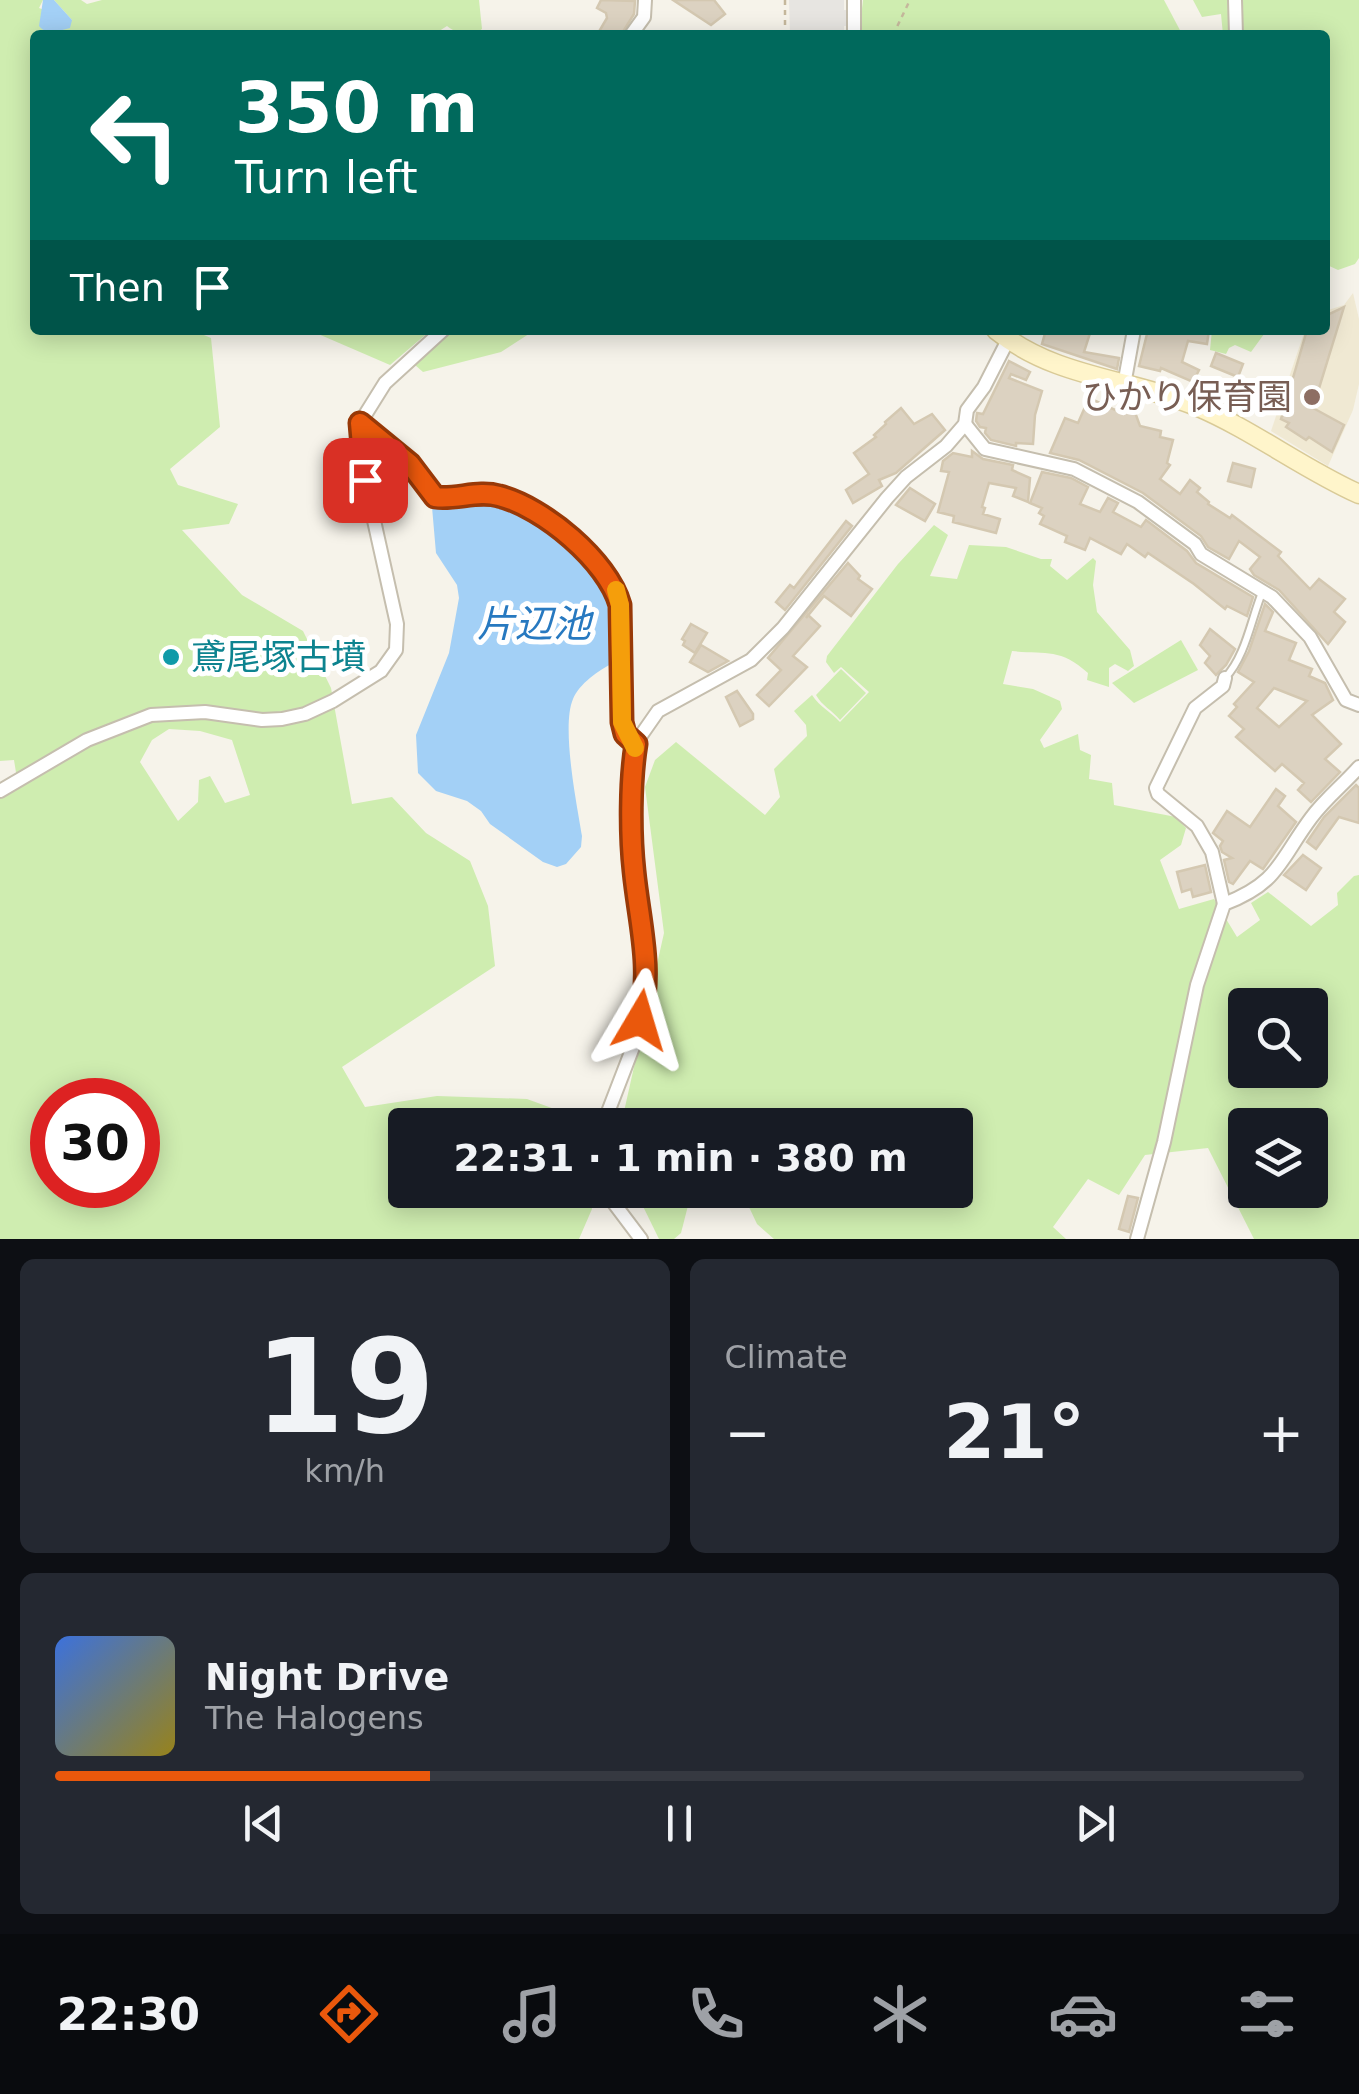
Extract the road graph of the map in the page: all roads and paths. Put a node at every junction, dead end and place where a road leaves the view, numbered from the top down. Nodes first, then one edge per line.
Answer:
1 (645, 0) edge
2 (785, 0) edge
3 (854, 0) edge
4 (910, 0) edge
5 (1235, 0) edge
6 (635, 30) edge
7 (785, 30) edge
8 (854, 30) edge
9 (895, 30) edge
10 (1236, 30) edge
11 (438, 335) edge
12 (1002, 335) edge
13 (1133, 335) edge
14 (1124, 385) junction
15 (360, 423) junction
16 (965, 424) junction
17 (1359, 494) edge
18 (1263, 589) junction
19 (1225, 678) joint
20 (1359, 705) edge
21 (636, 744) junction
22 (1356, 776) edge
23 (0, 792) edge
24 (1224, 904) junction
25 (610, 1108) edge
26 (617, 1208) edge
27 (640, 1239) edge
28 (1137, 1239) edge

1 - 6 street
2 - 7 path
3 - 8 street
4 - 9 path
5 - 10 street
11 - 15 street
12 - 14 street
12 - 16 street
13 - 14 street
14 - 17 street
15 - 21 street
15 - 23 street
16 - 18 street
16 - 21 street
18 - 19 lane
18 - 20 street
19 - 24 street
21 - 25 street
22 - 24 street
24 - 28 street
26 - 27 street

